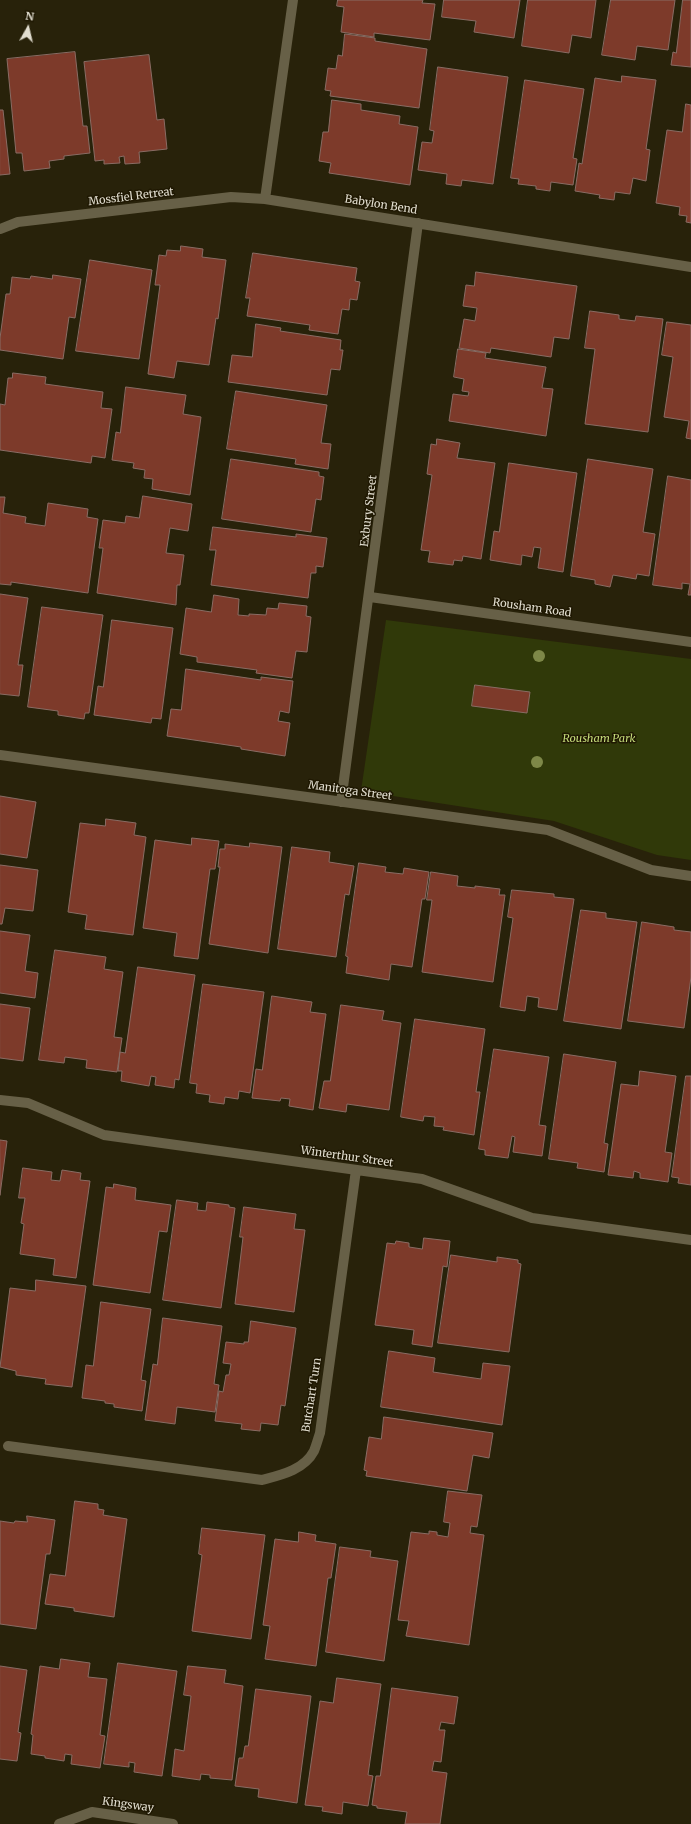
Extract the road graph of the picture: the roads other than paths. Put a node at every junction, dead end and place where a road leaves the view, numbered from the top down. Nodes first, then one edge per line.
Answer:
1 (293, 0) edge
2 (265, 199) junction
3 (418, 223) junction
4 (0, 229) edge
5 (691, 267) edge
6 (370, 597) junction
7 (691, 642) edge
8 (0, 754) edge
9 (341, 802) junction
10 (691, 876) edge
11 (0, 1100) edge
12 (356, 1170) junction
13 (691, 1240) edge
14 (8, 1446) dead end
15 (59, 1824) edge
16 (173, 1824) edge

1 - 2 street
2 - 3 street, Babylon Bend
2 - 4 street, Mossfiel Retreat
3 - 5 street, Babylon Bend
3 - 6 street, Exbury Street
6 - 7 street, Rousham Road
6 - 9 street, Exbury Street
8 - 9 street, Manitoga Street
9 - 10 street, Manitoga Street
11 - 12 street, Winterthur Street
12 - 13 street, Winterthur Street
12 - 14 street, Butchart Turn
15 - 16 street, Kingsway

